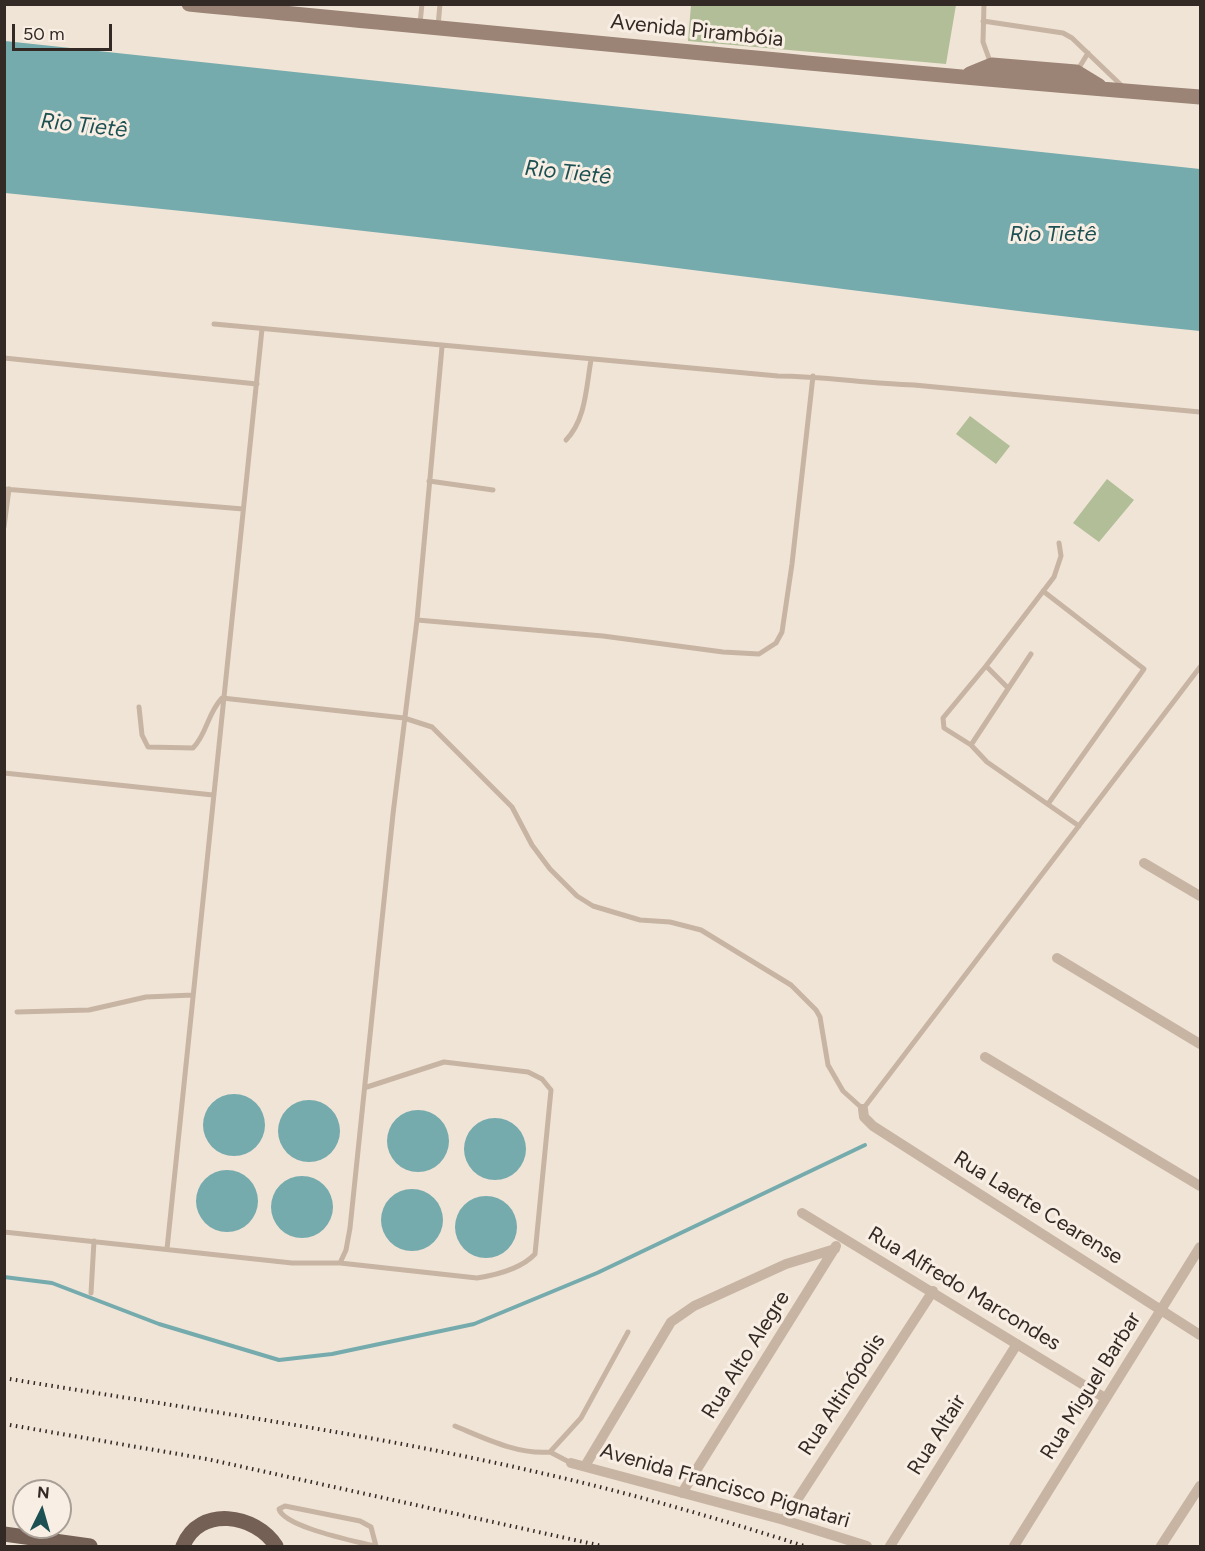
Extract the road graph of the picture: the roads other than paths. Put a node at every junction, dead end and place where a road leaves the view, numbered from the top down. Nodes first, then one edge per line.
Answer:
1 (189, 4) edge
2 (422, 4) edge
3 (440, 4) edge
4 (984, 4) edge
5 (983, 21) junction
6 (420, 25) junction
7 (438, 26) junction
8 (1088, 53) junction
9 (992, 65) junction
10 (1076, 72) junction
11 (967, 75) junction
12 (1102, 88) junction
13 (1126, 91) junction
14 (1200, 97) edge
15 (214, 324) dead end
16 (262, 329) junction
17 (442, 347) junction
18 (4, 358) edge
19 (591, 360) junction
20 (813, 376) junction
21 (256, 384) junction
22 (1200, 412) edge
23 (566, 440) dead end
24 (429, 481) junction
25 (7, 489) edge
26 (493, 490) dead end
27 (243, 509) junction
28 (4, 527) edge
29 (1059, 543) dead end
30 (1043, 591) junction
31 (417, 620) junction
32 (1031, 654) dead end
33 (987, 666) junction
34 (1200, 667) edge
35 (1008, 688) junction
36 (222, 698) junction
37 (139, 707) dead end
38 (404, 718) junction
39 (970, 745) junction
40 (4, 773) edge
41 (213, 795) junction
42 (1048, 804) junction
43 (1079, 826) junction
44 (1144, 863) dead end
45 (1200, 897) edge
46 (1057, 958) dead end
47 (193, 994) junction
48 (17, 1012) dead end
49 (1200, 1044) edge
50 (985, 1057) dead end
51 (367, 1087) junction
52 (863, 1109) junction
53 (1200, 1186) edge
54 (802, 1213) dead end
55 (4, 1232) edge
56 (841, 1236) junction
57 (94, 1241) junction
58 (1200, 1247) edge
59 (167, 1248) junction
60 (835, 1250) junction
61 (340, 1263) junction
62 (933, 1291) junction
63 (91, 1293) dead end
64 (1162, 1310) junction
65 (628, 1332) dead end
66 (1200, 1335) edge
67 (1017, 1344) junction
68 (1105, 1398) junction
69 (455, 1426) dead end
70 (550, 1452) junction
71 (571, 1463) joint
72 (585, 1466) junction
73 (1200, 1486) edge
74 (682, 1493) junction
75 (784, 1520) junction
76 (4, 1534) edge
77 (90, 1546) edge
78 (183, 1546) edge
79 (276, 1546) edge
80 (375, 1546) edge
81 (867, 1546) edge
82 (890, 1546) edge
83 (1014, 1546) edge
84 (1161, 1546) edge

1 - 6 main road, Avenida Pirambóia
2 - 6 lane
3 - 7 lane
4 - 5 lane
5 - 8 lane
5 - 9 lane
6 - 7 main road, Avenida Pirambóia
7 - 11 main road, Avenida Pirambóia
8 - 10 lane
8 - 13 lane
9 - 10 main road
9 - 11 main road
10 - 12 main road
11 - 12 main road, Avenida Pirambóia
12 - 13 main road, Avenida Pirambóia
13 - 14 main road, Avenida Pirambóia
15 - 16 lane
16 - 17 lane
16 - 21 lane
17 - 19 lane
17 - 24 lane
18 - 21 lane
19 - 20 lane
19 - 23 lane
20 - 22 lane
20 - 31 lane
21 - 27 lane
24 - 26 lane
24 - 31 lane
25 - 27 lane
25 - 28 lane
27 - 36 lane
29 - 30 lane
30 - 33 lane
30 - 42 lane
31 - 38 lane
32 - 35 lane
33 - 35 lane
33 - 39 lane
34 - 43 lane
35 - 39 lane
36 - 37 lane
36 - 38 lane
36 - 41 lane
38 - 51 lane
38 - 52 lane
39 - 42 lane
40 - 41 lane
41 - 47 lane
42 - 43 lane
43 - 52 lane
44 - 45 street
46 - 49 street
47 - 48 lane
47 - 59 lane
50 - 53 street
51 - 61 lane
51 - 61 lane
52 - 64 street, Rua Laerte Cearense
54 - 56 street, Rua Alfredo Marcondes
55 - 57 lane
56 - 60 street, Rua Alto Alegre
56 - 62 street, Rua Alfredo Marcondes
57 - 59 lane
57 - 63 lane
58 - 64 street, Rua Miguel Barbar
59 - 61 lane
60 - 72 street
60 - 74 street, Rua Alto Alegre
62 - 67 street, Rua Alfredo Marcondes
62 - 75 street, Rua Altinópolis
64 - 66 street, Rua Laerte Cearense
64 - 68 street, Rua Miguel Barbar
65 - 70 lane
67 - 68 street, Rua Alfredo Marcondes
67 - 82 street, Rua Altair
68 - 83 street, Rua Miguel Barbar
69 - 70 lane
70 - 71 lane
71 - 72 street, Avenida Francisco Pignatari
72 - 74 street, Avenida Francisco Pignatari
73 - 84 street
74 - 75 street, Avenida Francisco Pignatari
75 - 81 street, Avenida Francisco Pignatari
76 - 77 main road
78 - 79 main road
80 - 80 lane

